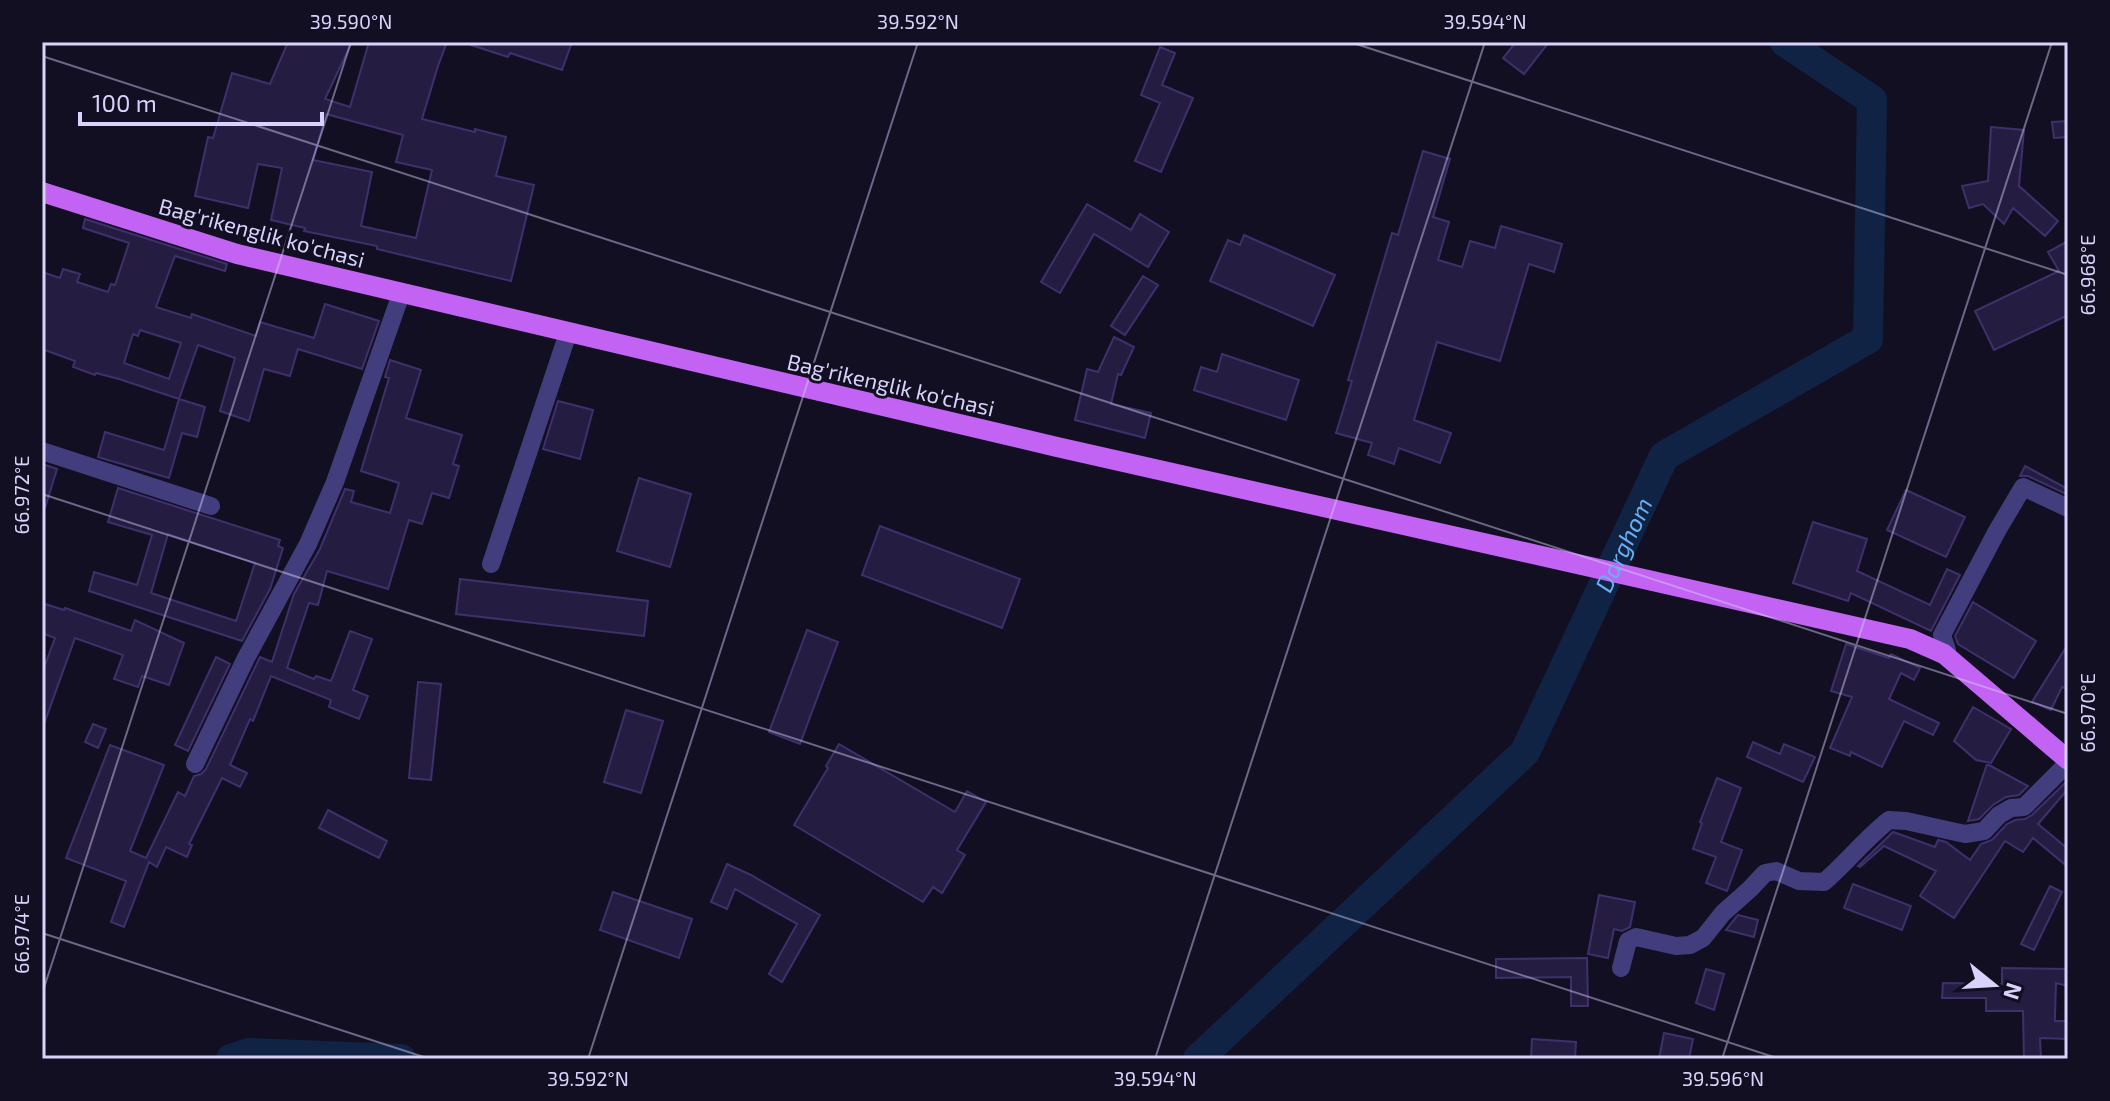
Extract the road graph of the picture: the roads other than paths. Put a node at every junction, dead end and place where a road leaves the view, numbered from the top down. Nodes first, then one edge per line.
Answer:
1 (42, 192) edge
2 (401, 294) junction
3 (568, 333) junction
4 (42, 451) edge
5 (211, 506) dead end
6 (2068, 508) edge
7 (491, 564) dead end
8 (1944, 654) junction
9 (2068, 762) edge
10 (195, 764) dead end
11 (1621, 968) dead end

1 - 2 main road, Bag'rikenglik ko'chasi
2 - 3 main road, Bag'rikenglik ko'chasi
2 - 10 lane
3 - 7 lane
3 - 8 main road, Bag'rikenglik ko'chasi
4 - 5 lane
6 - 8 lane
8 - 9 main road, Bag'rikenglik ko'chasi
9 - 11 lane

